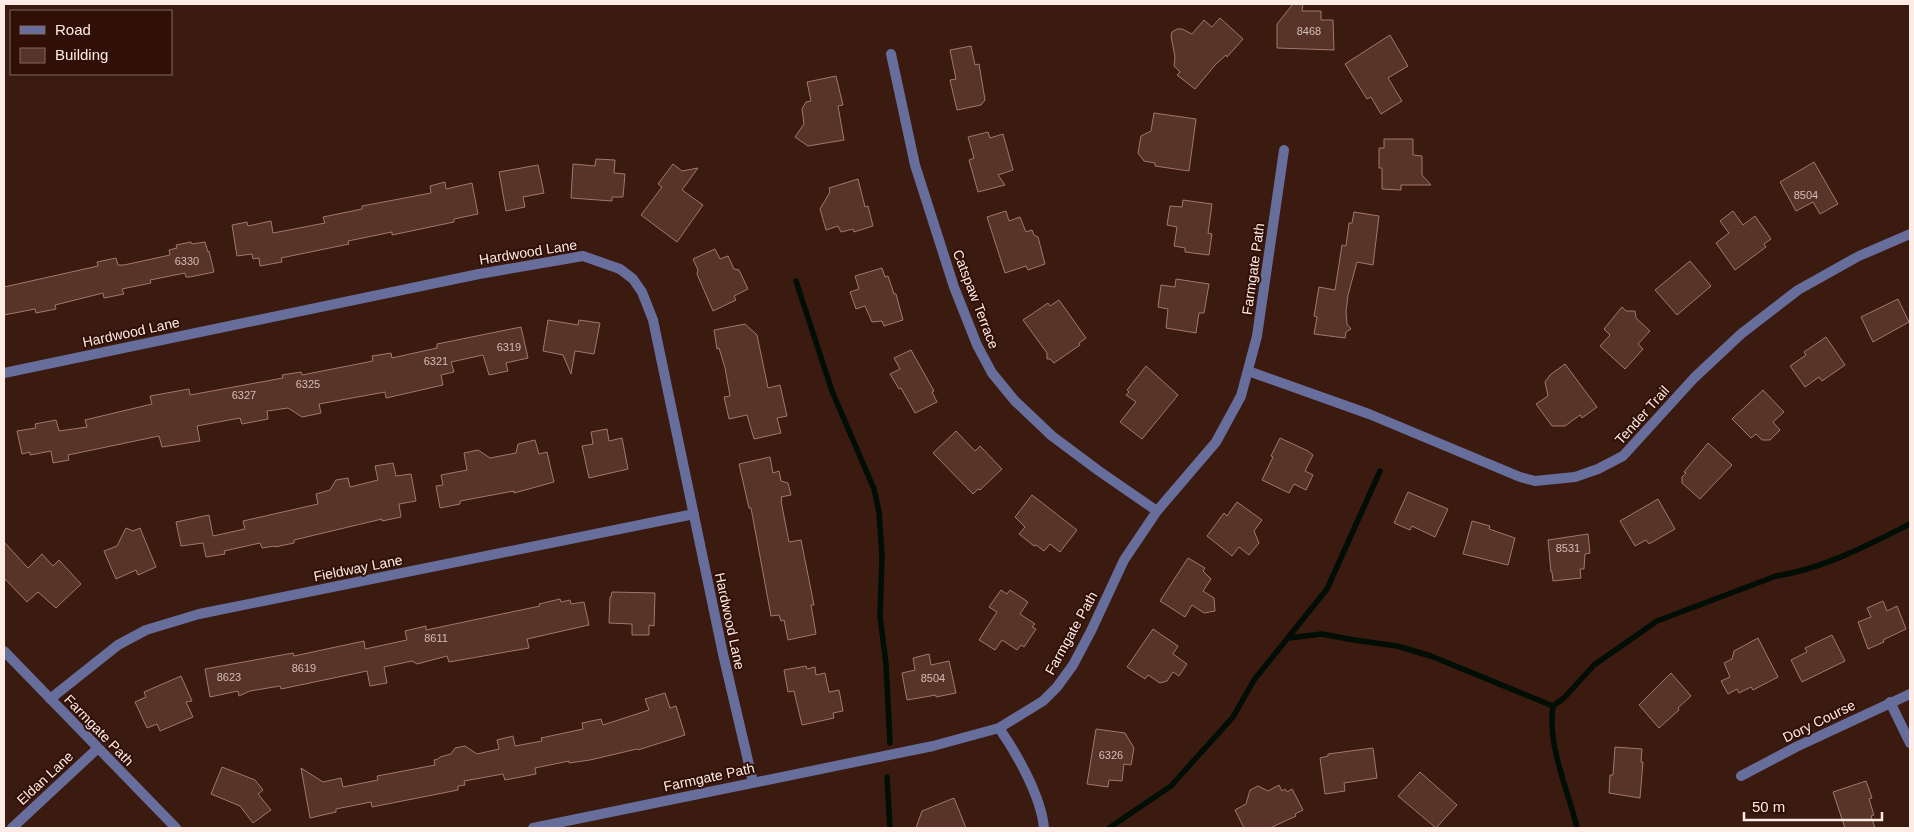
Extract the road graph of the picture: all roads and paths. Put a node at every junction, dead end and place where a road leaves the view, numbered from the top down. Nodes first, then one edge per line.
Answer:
1 (891, 54) dead end
2 (1284, 150) dead end
3 (1910, 234) edge
4 (1248, 371) junction
5 (4, 373) edge
6 (1157, 511) junction
7 (694, 514) junction
8 (4, 651) edge
9 (1910, 694) edge
10 (50, 699) junction
11 (1890, 702) junction
12 (999, 728) junction
13 (1910, 743) edge
14 (98, 748) junction
15 (1741, 776) dead end
16 (753, 782) junction
17 (12, 828) edge
18 (176, 828) edge
19 (534, 828) edge
20 (1044, 828) edge

1 - 6 street, Catspaw Terrace
2 - 4 street, Farmgate Path
3 - 4 street, Tender Trail
4 - 6 street, Farmgate Path
5 - 7 street, Hardwood Lane
6 - 12 street, Farmgate Path
7 - 10 street, Fieldway Lane
7 - 16 street, Hardwood Lane
8 - 10 street, Farmgate Path
9 - 11 street, Dory Course
10 - 14 street, Farmgate Path
11 - 13 street
11 - 15 street, Dory Course
12 - 16 street, Farmgate Path
12 - 20 street
14 - 17 street, Eldan Lane
14 - 18 street, Farmgate Path
16 - 19 street, Farmgate Path

